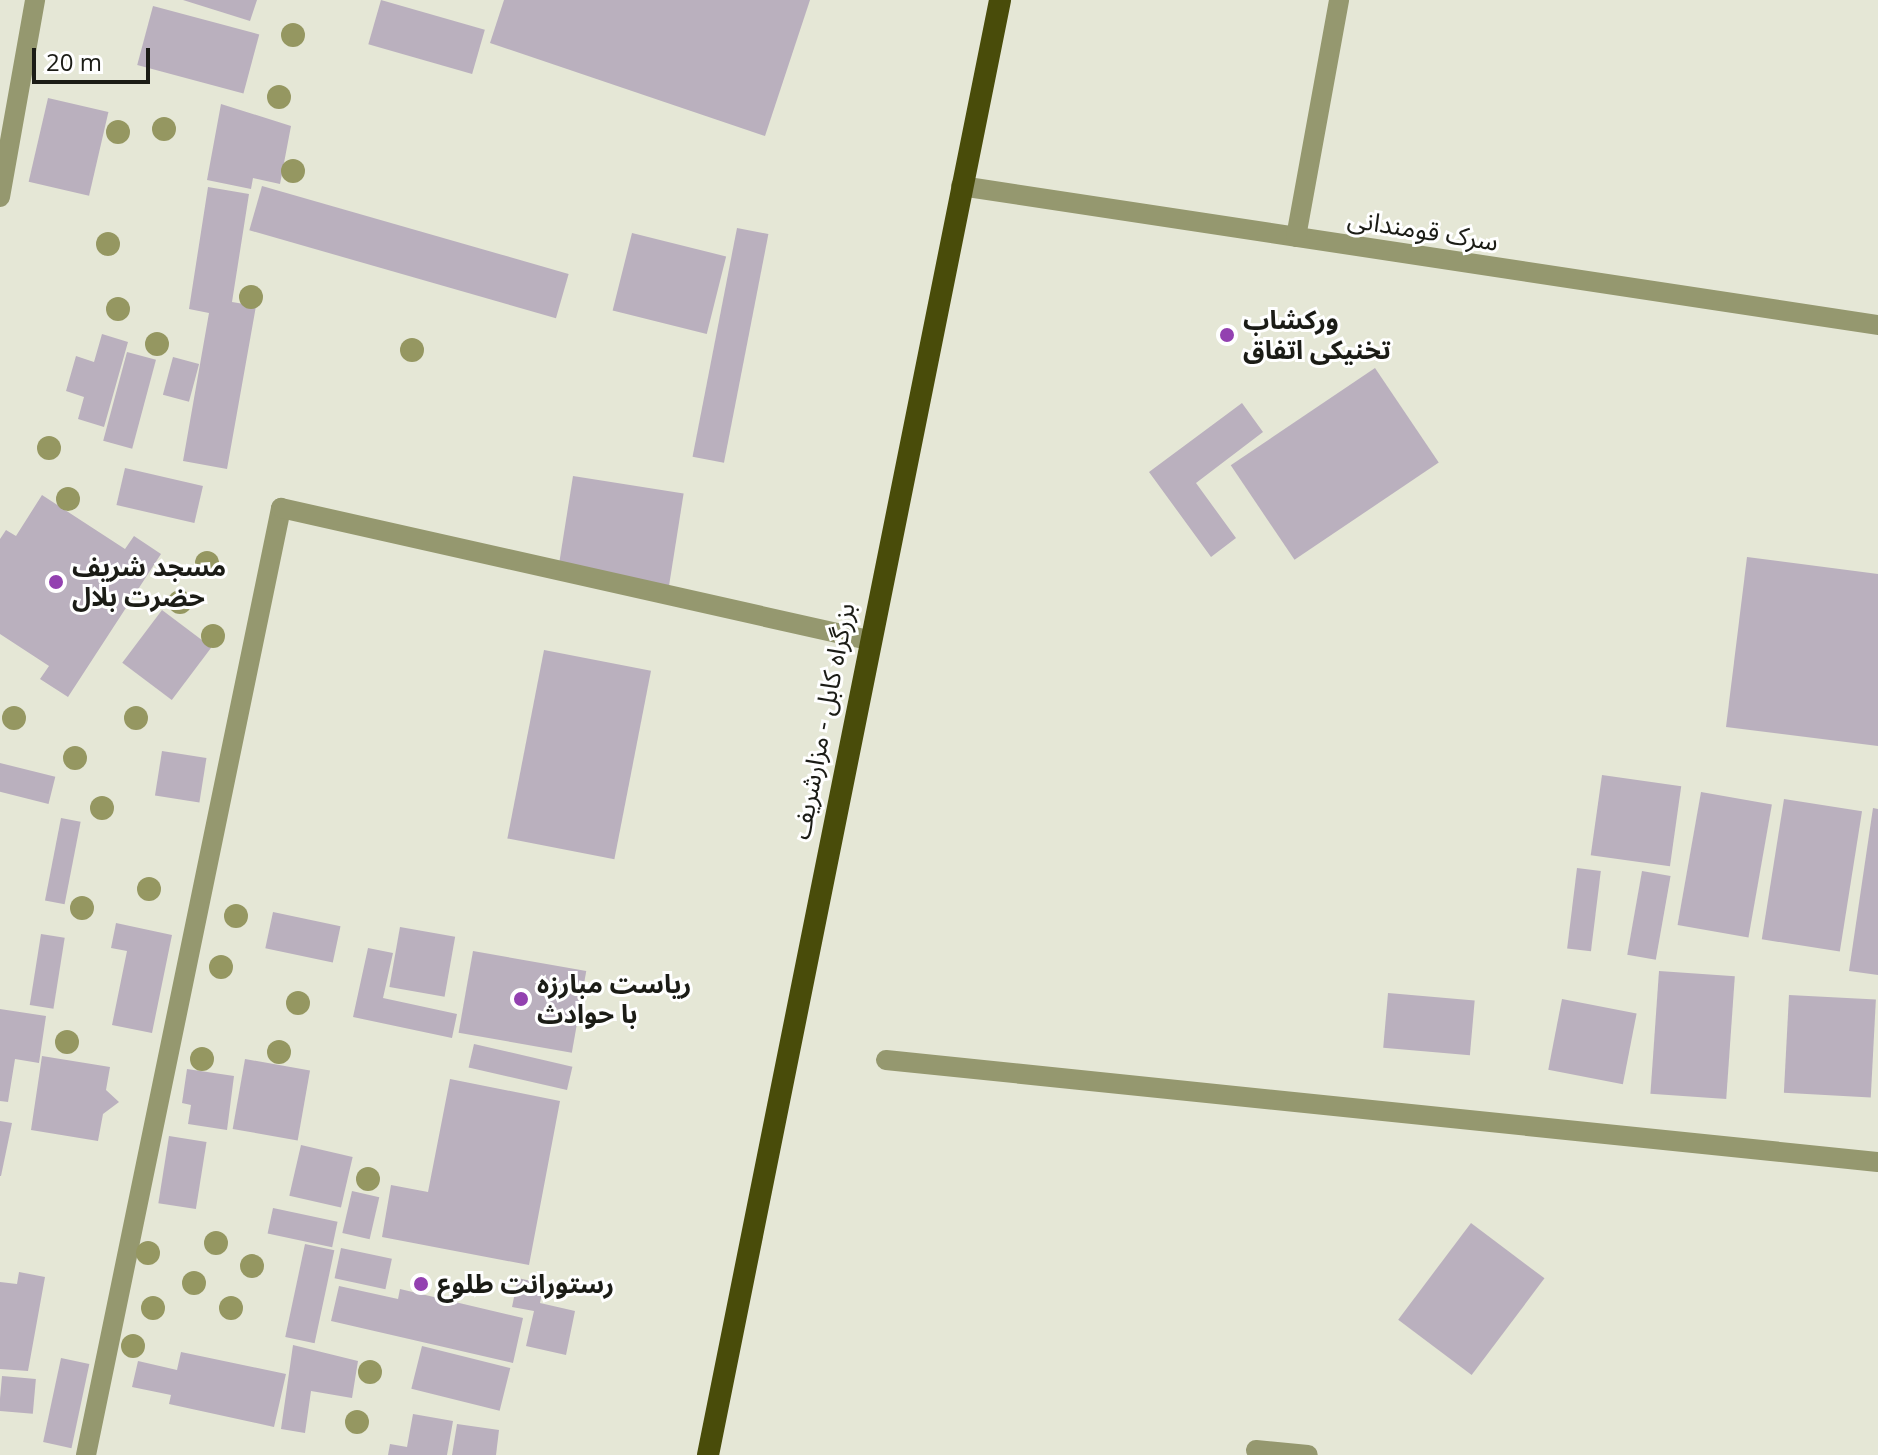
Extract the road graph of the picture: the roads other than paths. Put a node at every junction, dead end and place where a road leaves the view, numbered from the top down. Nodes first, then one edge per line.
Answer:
1 (35, 0) edge
2 (1000, 0) edge
3 (1339, 0) edge
4 (961, 186) junction
5 (0, 197) edge
6 (1296, 237) junction
7 (1878, 325) edge
8 (868, 640) junction
9 (886, 1060) dead end
10 (1878, 1162) edge
11 (1256, 1450) dead end
12 (86, 1455) edge
13 (708, 1455) edge
14 (1308, 1455) edge

1 - 5 street
2 - 4 highway, بزرگراه کابل - مزارشریف
3 - 6 street
4 - 6 street, سرک قومندانی
4 - 8 highway, بزرگراه کابل - مزارشریف
6 - 7 street, سرک قومندانی
8 - 12 street
8 - 13 highway, بزرگراه کابل - مزارشریف
9 - 10 street
11 - 14 street

